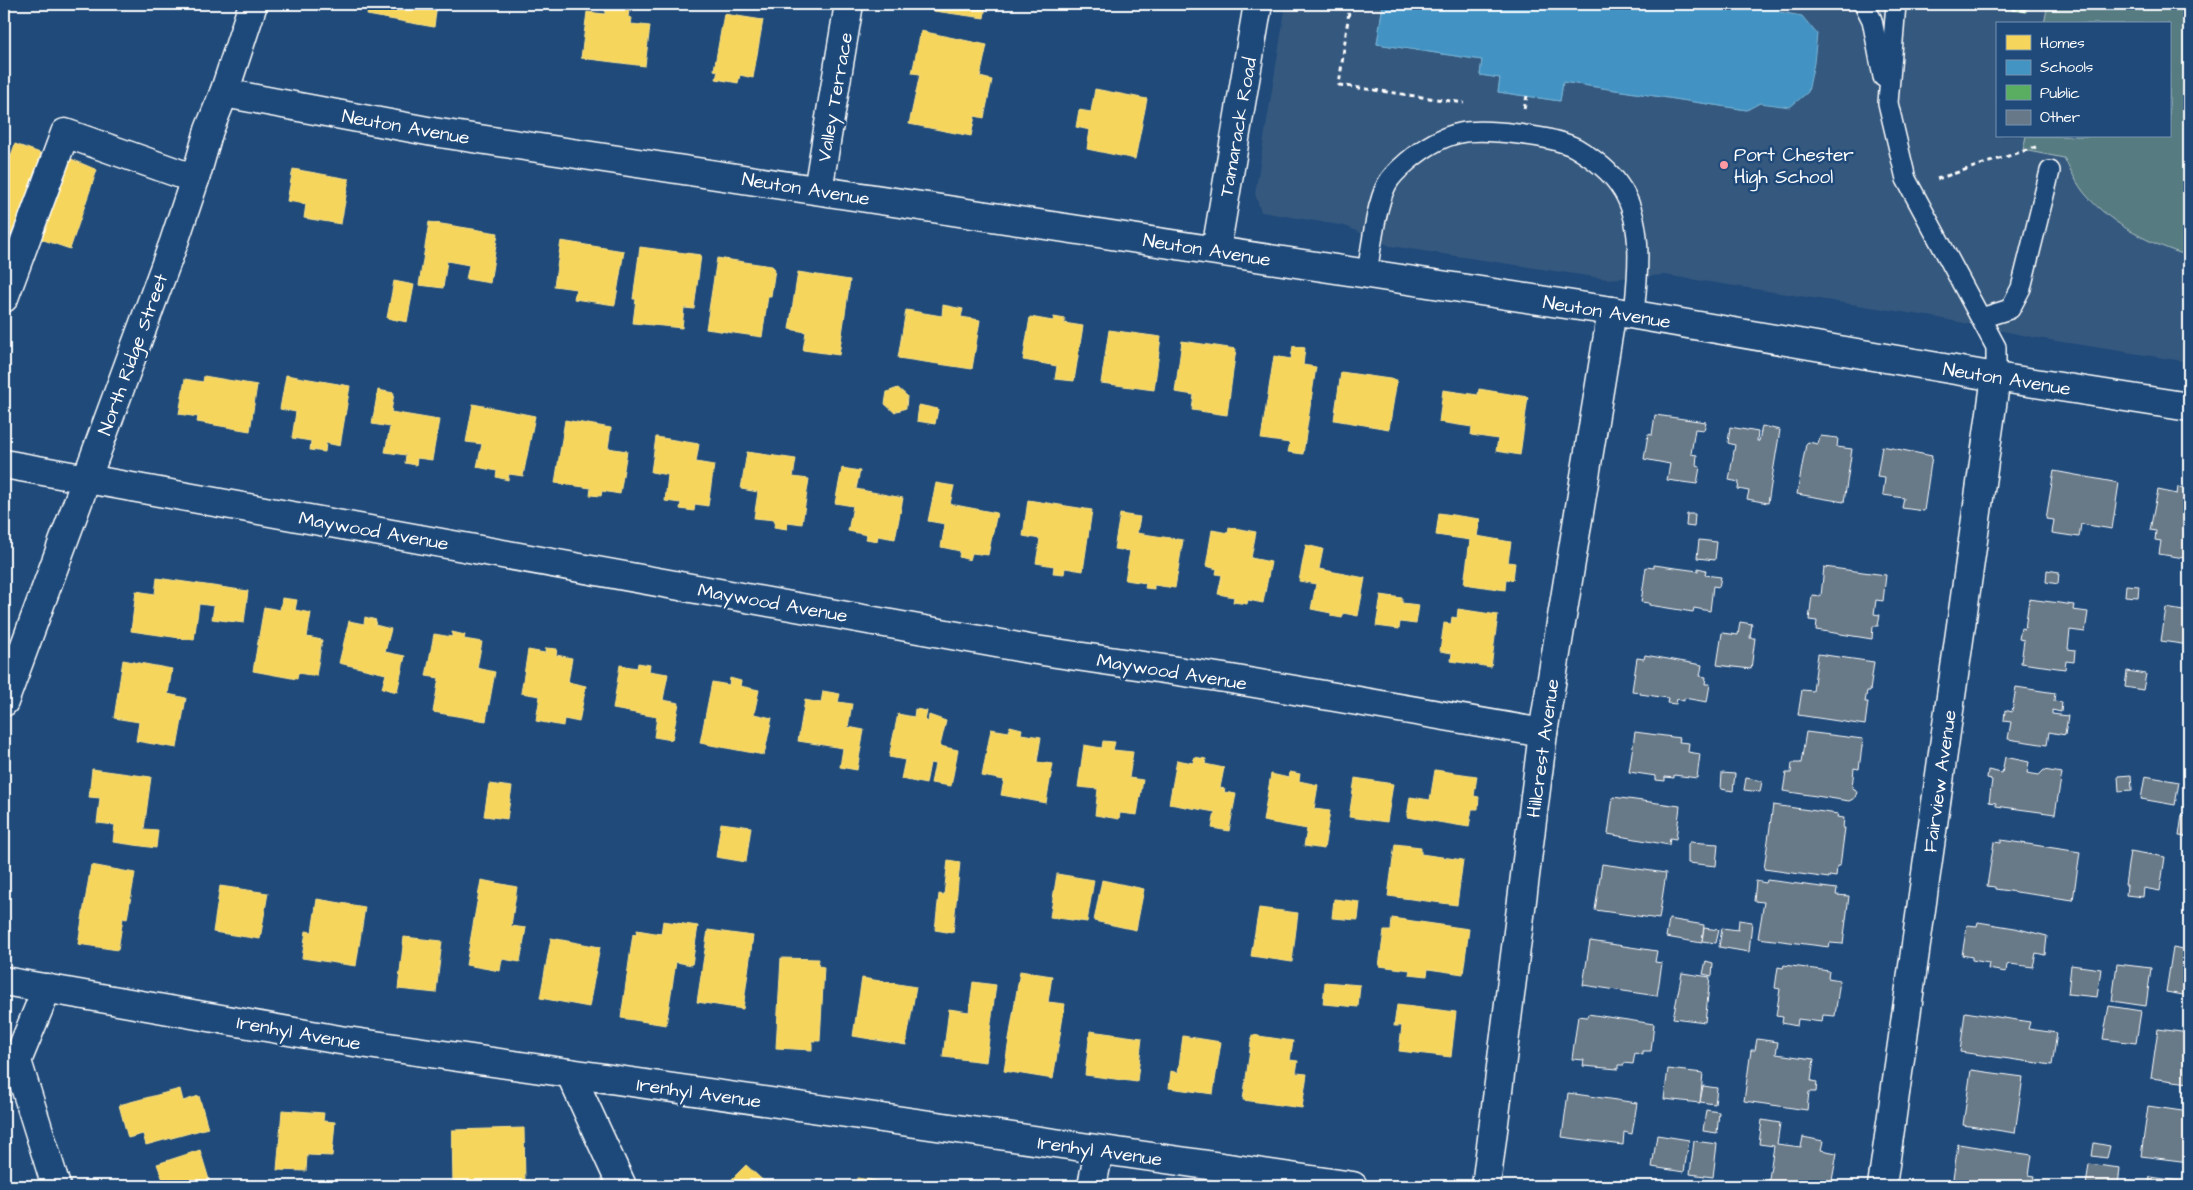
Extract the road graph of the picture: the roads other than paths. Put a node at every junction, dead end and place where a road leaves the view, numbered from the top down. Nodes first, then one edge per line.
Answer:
1 (253, 4) edge
2 (849, 4) edge
3 (1258, 4) edge
4 (1864, 4) edge
5 (1896, 4) edge
6 (224, 94) junction
7 (1888, 103) junction
8 (2050, 171) dead end
9 (195, 179) junction
10 (818, 190) junction
11 (1216, 250) junction
12 (1366, 273) junction
13 (4, 298) edge
14 (1623, 313) junction
15 (1981, 318) junction
16 (1996, 376) junction
17 (2189, 407) edge
18 (4, 464) edge
19 (87, 477) junction
20 (4, 702) edge
21 (1543, 733) junction
22 (4, 981) edge
23 (47, 988) junction
24 (570, 1073) junction
25 (1098, 1150) junction
26 (56, 1186) edge
27 (622, 1186) edge
28 (1092, 1186) edge
29 (1353, 1186) edge
30 (1486, 1186) edge
31 (1882, 1186) edge

1 - 6 street, North Ridge Street
2 - 10 street, Valley Terrace
3 - 11 street, Tamarack Road
4 - 7 lane
5 - 7 lane
6 - 9 street, North Ridge Street
6 - 10 street, Neuton Avenue
7 - 15 lane
8 - 15 lane
9 - 13 street
9 - 19 street, North Ridge Street
10 - 11 street, Neuton Avenue
11 - 12 street, Neuton Avenue
12 - 14 street, Neuton Avenue
12 - 14 lane
14 - 16 street, Neuton Avenue
14 - 21 street, Hillcrest Avenue
15 - 16 lane
16 - 17 street, Neuton Avenue
16 - 31 street, Fairview Avenue
18 - 19 street, Maywood Avenue
19 - 20 street, North Ridge Street
19 - 21 street, Maywood Avenue
21 - 30 street, Hillcrest Avenue
22 - 23 street, Irenhyl Avenue
23 - 24 street, Irenhyl Avenue
23 - 26 street
24 - 25 street, Irenhyl Avenue
24 - 27 street
25 - 28 street
25 - 29 street, Irenhyl Avenue

